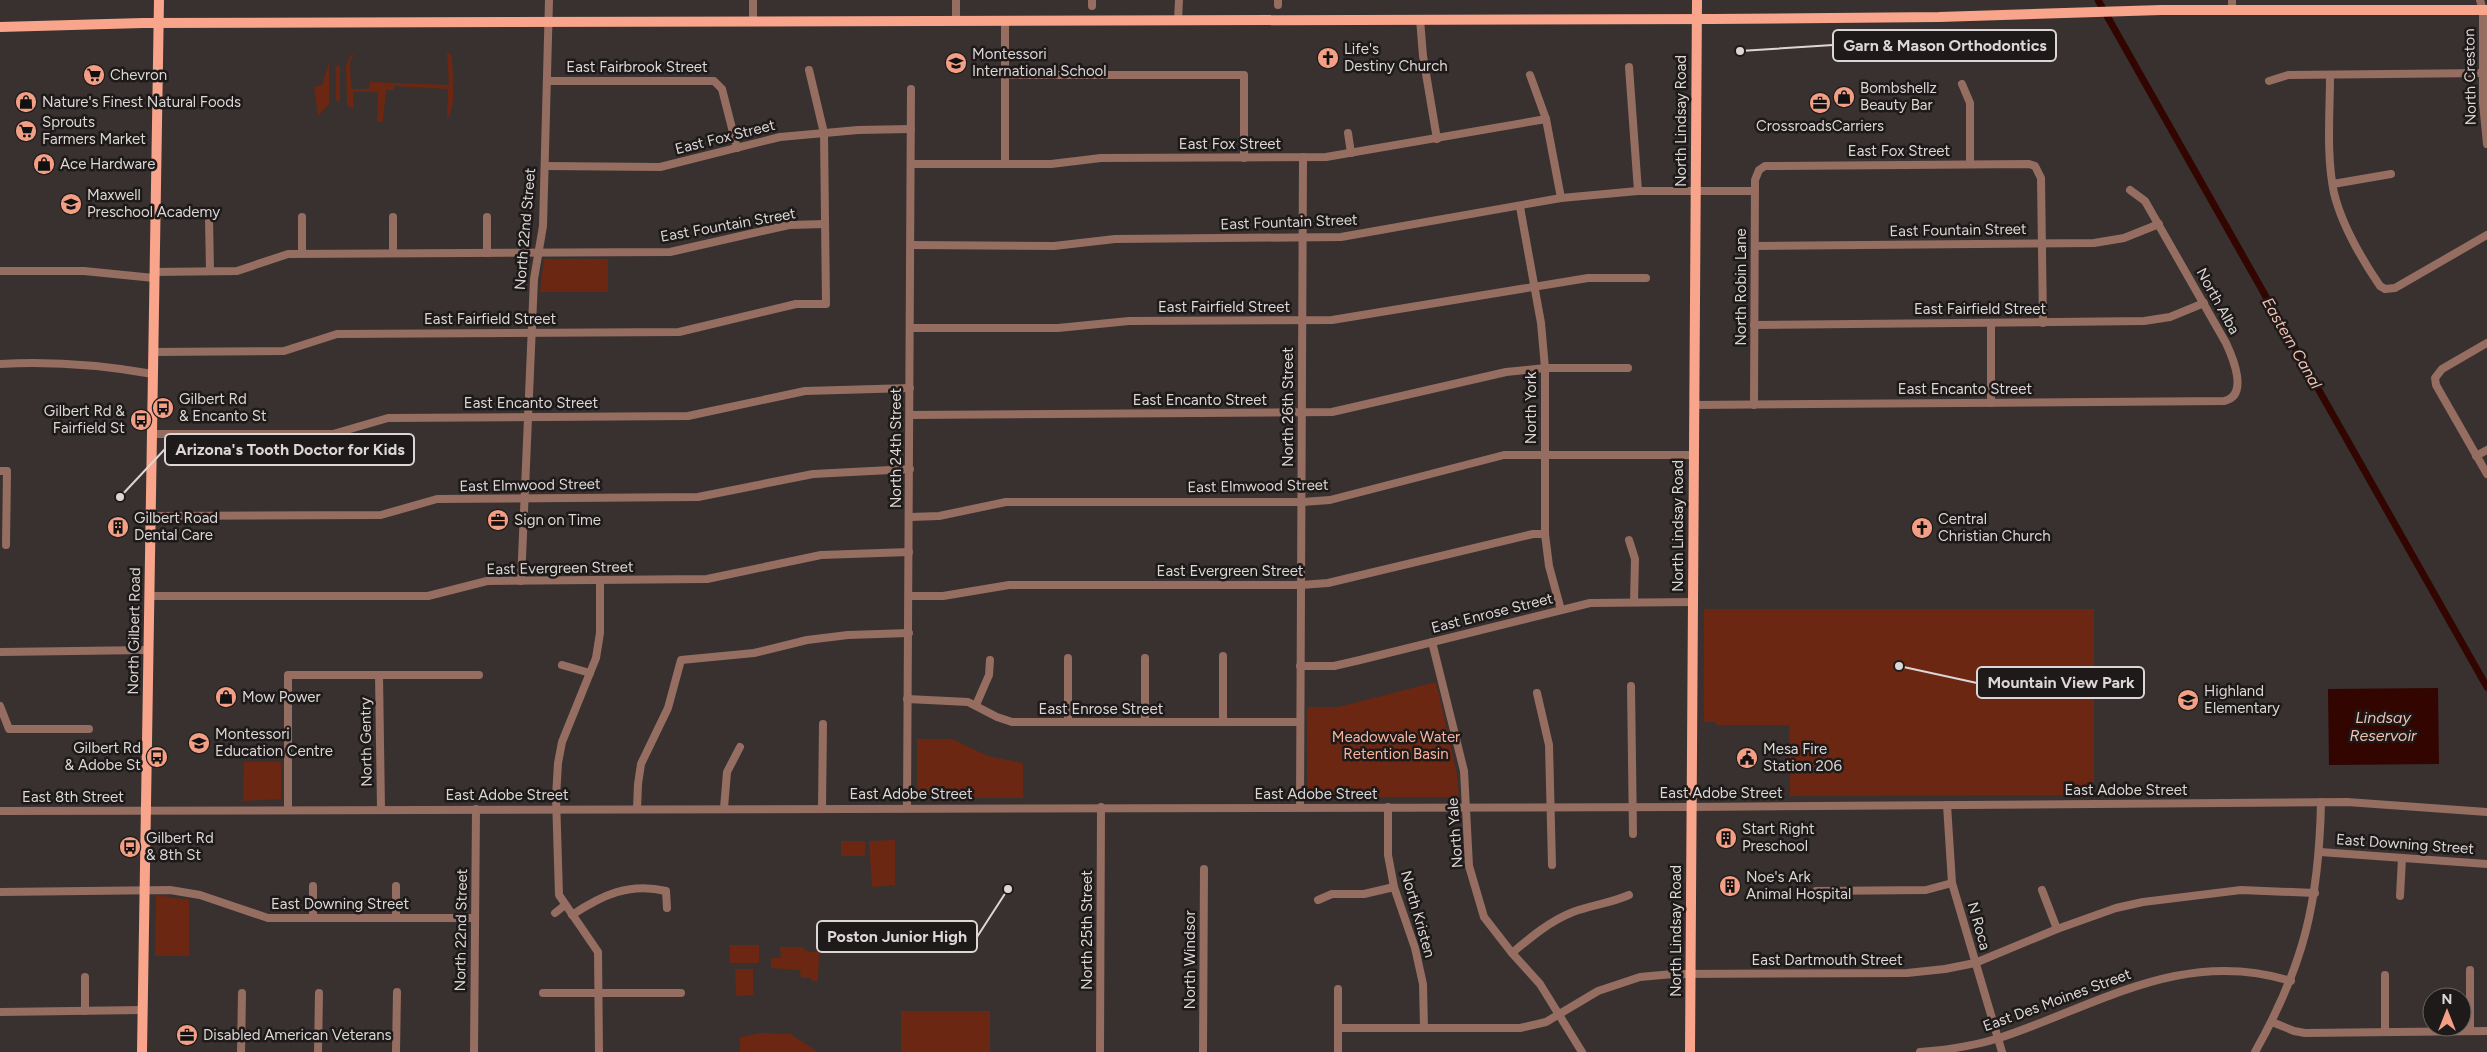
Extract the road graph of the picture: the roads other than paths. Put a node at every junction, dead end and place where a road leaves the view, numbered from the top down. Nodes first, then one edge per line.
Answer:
1 (159, 0) edge
2 (550, 0) edge
3 (753, 0) edge
4 (956, 0) edge
5 (1178, 0) edge
6 (1697, 0) edge
7 (2232, 5) edge
8 (2484, 7) edge
9 (1697, 19) junction
10 (1178, 20) junction
11 (1420, 20) junction
12 (956, 21) junction
13 (1005, 21) junction
14 (753, 22) junction
15 (158, 23) junction
16 (549, 23) junction
17 (0, 27) edge
18 (1629, 67) dead end
19 (809, 70) dead end
20 (2485, 73) edge
21 (1005, 75) junction
22 (1530, 75) dead end
23 (2330, 75) junction
24 (548, 81) junction
25 (2269, 81) dead end
26 (1962, 84) dead end
27 (911, 89) dead end
28 (1546, 119) junction
29 (911, 129) junction
30 (824, 133) junction
31 (1348, 133) dead end
32 (1437, 139) junction
33 (2487, 144) edge
34 (737, 148) junction
35 (1352, 153) junction
36 (1244, 158) junction
37 (1303, 158) junction
38 (911, 164) junction
39 (1005, 164) junction
40 (1970, 164) junction
41 (545, 166) junction
42 (1759, 170) joint
43 (2390, 174) dead end
44 (2333, 184) junction
45 (2130, 190) dead end
46 (1638, 191) junction
47 (1696, 191) junction
48 (1755, 191) junction
49 (1561, 198) junction
50 (1520, 207) junction
51 (302, 217) dead end
52 (393, 217) dead end
53 (487, 217) dead end
54 (209, 218) dead end
55 (824, 224) junction
56 (2158, 224) junction
57 (2487, 235) edge
58 (1302, 239) junction
59 (2042, 243) junction
60 (911, 245) junction
61 (1754, 246) junction
62 (538, 252) junction
63 (302, 253) junction
64 (393, 253) junction
65 (487, 253) junction
66 (0, 271) edge
67 (210, 271) junction
68 (154, 275) junction
69 (1646, 278) dead end
70 (1534, 286) junction
71 (2204, 303) junction
72 (1302, 321) junction
73 (1991, 323) junction
74 (2043, 323) junction
75 (1754, 325) junction
76 (910, 328) junction
77 (531, 333) junction
78 (2487, 343) edge
79 (153, 352) junction
80 (0, 364) edge
81 (1545, 368) junction
82 (1628, 368) dead end
83 (153, 374) junction
84 (910, 388) junction
85 (2236, 396) joint
86 (1991, 403) junction
87 (1694, 405) junction
88 (1754, 405) junction
89 (1302, 413) junction
90 (910, 414) junction
91 (528, 417) junction
92 (152, 434) junction
93 (2487, 450) edge
94 (1545, 454) junction
95 (1694, 455) junction
96 (2476, 456) junction
97 (910, 469) junction
98 (4, 471) edge
99 (2487, 474) edge
100 (525, 498) junction
101 (1302, 502) junction
102 (150, 516) junction
103 (910, 517) junction
104 (1545, 534) junction
105 (1629, 540) dead end
106 (6, 545) dead end
107 (909, 552) junction
108 (600, 580) junction
109 (521, 581) junction
110 (1300, 585) junction
111 (149, 596) junction
112 (909, 596) junction
113 (1634, 602) junction
114 (1693, 602) junction
115 (1561, 610) junction
116 (909, 633) junction
117 (1432, 642) junction
118 (148, 650) junction
119 (0, 652) edge
120 (1223, 656) dead end
121 (1068, 658) dead end
122 (1145, 658) dead end
123 (990, 660) dead end
124 (562, 665) dead end
125 (1300, 666) junction
126 (590, 673) junction
127 (379, 675) junction
128 (479, 675) dead end
129 (1630, 686) dead end
130 (1537, 693) dead end
131 (907, 699) junction
132 (976, 705) junction
133 (0, 706) edge
134 (1068, 722) junction
135 (1145, 722) junction
136 (1222, 722) junction
137 (1300, 722) junction
138 (823, 724) dead end
139 (89, 729) dead end
140 (740, 747) dead end
141 (2321, 802) junction
142 (1947, 805) junction
143 (1101, 807) junction
144 (1300, 807) junction
145 (1388, 807) junction
146 (1467, 807) junction
147 (1552, 807) junction
148 (1633, 807) junction
149 (1692, 807) junction
150 (724, 808) junction
151 (822, 808) junction
152 (907, 808) junction
153 (288, 809) junction
154 (380, 809) junction
155 (476, 809) junction
156 (557, 809) junction
157 (637, 809) junction
158 (146, 810) junction
159 (0, 811) edge
160 (2487, 812) edge
161 (1633, 834) dead end
162 (2320, 852) junction
163 (2402, 858) junction
164 (2487, 864) edge
165 (1552, 865) dead end
166 (1204, 869) dead end
167 (1952, 883) junction
168 (313, 886) dead end
169 (396, 886) dead end
170 (1394, 887) junction
171 (144, 889) junction
172 (2042, 890) dead end
173 (1816, 891) dead end
174 (0, 892) edge
175 (2315, 893) junction
176 (1629, 895) dead end
177 (2400, 896) dead end
178 (1318, 900) dead end
179 (565, 905) junction
180 (667, 908) dead end
181 (555, 913) dead end
182 (572, 915) junction
183 (313, 918) junction
184 (396, 918) junction
185 (475, 918) junction
186 (2057, 929) junction
187 (1512, 953) junction
188 (1976, 963) junction
189 (2470, 970) dead end
190 (1690, 974) junction
191 (2385, 975) dead end
192 (85, 977) dead end
193 (2291, 981) junction
194 (2470, 987) edge
195 (1338, 989) dead end
196 (397, 992) dead end
197 (242, 993) dead end
198 (319, 993) dead end
199 (543, 993) dead end
200 (599, 993) junction
201 (681, 993) dead end
202 (142, 1010) junction
203 (86, 1011) junction
204 (0, 1012) edge
205 (1559, 1014) junction
206 (2272, 1022) junction
207 (1338, 1028) junction
208 (1424, 1028) junction
209 (2472, 1031) edge
210 (2487, 1031) edge
211 (2385, 1032) junction
212 (2422, 1032) edge
213 (1998, 1038) junction
214 (142, 1052) edge
215 (241, 1052) edge
216 (318, 1052) edge
217 (396, 1052) edge
218 (474, 1052) edge
219 (599, 1052) edge
220 (1100, 1052) edge
221 (1203, 1052) edge
222 (1338, 1052) edge
223 (1582, 1052) edge
224 (1690, 1052) edge
225 (1920, 1052) edge
226 (2002, 1052) edge
227 (2255, 1052) edge

1 - 15 main road, North Gilbert Road
2 - 16 street, North 22nd Street
3 - 14 street
4 - 12 street
5 - 10 street
6 - 9 main road, North Lindsay Road
7 - 8 main road
7 - 9 main road
8 - 20 street, North Creston
9 - 11 main road
9 - 47 main road, North Lindsay Road
10 - 11 main road
10 - 13 main road
11 - 32 street
12 - 13 main road
12 - 14 main road
13 - 21 street
14 - 16 main road
15 - 16 main road
15 - 17 main road
15 - 68 main road, North Gilbert Road
16 - 24 street, North 22nd Street
18 - 46 street
19 - 30 street
20 - 23 street
20 - 33 street, North Creston
21 - 36 street
21 - 39 street
22 - 28 street
23 - 25 street
23 - 44 street
24 - 34 street, East Fairbrook Street
24 - 41 street, North 22nd Street
26 - 40 street
27 - 29 street, North 24th Street
28 - 32 street, East Fox Street
28 - 49 street
29 - 30 street, East Fox Street
29 - 38 street, North 24th Street
30 - 34 street, East Fox Street
30 - 55 street
31 - 35 street
32 - 35 street, East Fox Street
34 - 41 street, East Fox Street
35 - 37 street, East Fox Street
36 - 37 street, East Fox Street
36 - 39 street, East Fox Street
37 - 58 street, North 26th Street
38 - 39 street, East Fox Street
38 - 60 street, North 24th Street
40 - 42 street, East Fox Street
40 - 59 street, East Fox Street
41 - 62 street, North 22nd Street
42 - 48 street, North Robin Lane
43 - 44 street
44 - 57 street
45 - 56 street, North Alba
46 - 47 street, East Fountain Street
46 - 49 street, East Fountain Street
47 - 48 street
47 - 87 main road, North Lindsay Road
48 - 61 street, North Robin Lane
49 - 50 street, East Fountain Street
50 - 58 street, East Fountain Street
50 - 70 street, North York
51 - 63 street
52 - 64 street
53 - 65 street
54 - 67 street
55 - 62 street, East Fountain Street
55 - 77 street, East Fairfield Street
56 - 59 street, East Fountain Street
56 - 71 street, North Alba
58 - 60 street, East Fountain Street
58 - 72 street, North 26th Street
59 - 61 street, East Fountain Street
59 - 74 street
60 - 76 street, North 24th Street
61 - 75 street, North Robin Lane
62 - 65 street, East Fountain Street
62 - 77 street, North 22nd Street
63 - 64 street, East Fountain Street
63 - 67 street, East Fountain Street
64 - 65 street, East Fountain Street
66 - 68 street, East Fountain Street
67 - 68 street, East Fountain Street
68 - 79 main road, North Gilbert Road
69 - 70 street, East Fairfield Street
70 - 72 street, East Fairfield Street
70 - 81 street, North York
71 - 74 street, East Fairfield Street
71 - 85 street, North Alba
72 - 76 street, East Fairfield Street
72 - 89 street, North 26th Street
73 - 74 street, East Fairfield Street
73 - 75 street, East Fairfield Street
73 - 86 street
75 - 88 street, North Robin Lane
76 - 84 street, North 24th Street
77 - 79 street, East Fairfield Street
77 - 91 street, North 22nd Street
78 - 96 street
79 - 83 main road, North Gilbert Road
80 - 83 street
81 - 82 street, East Encanto Street
81 - 89 street, East Encanto Street
81 - 94 street, North York
83 - 92 main road, North Gilbert Road
84 - 90 street, North 24th Street
84 - 91 street, East Encanto Street
85 - 86 street, East Encanto Street
86 - 88 street, East Encanto Street
87 - 88 street, East Encanto Street
87 - 95 main road, North Lindsay Road
89 - 90 street, East Encanto Street
89 - 101 street, North 26th Street
90 - 97 street, North 24th Street
91 - 92 street, East Encanto Street
91 - 100 street, North 22nd Street
92 - 102 main road, North Gilbert Road
93 - 96 street
94 - 95 street, East Elmwood Street
94 - 101 street, East Elmwood Street
94 - 104 street, North York
95 - 114 main road, North Lindsay Road
96 - 99 street
97 - 100 street, East Elmwood Street
97 - 103 street, North 24th Street
98 - 106 street
100 - 102 street, East Elmwood Street
100 - 109 street, North 22nd Street
101 - 103 street, East Elmwood Street
101 - 110 street, North 26th Street
102 - 111 main road, North Gilbert Road
103 - 107 street, North 24th Street
104 - 110 street, East Evergreen Street
104 - 115 street, North York
105 - 113 street
107 - 108 street, East Evergreen Street
107 - 112 street, North 24th Street
108 - 109 street, East Evergreen Street
108 - 126 street
109 - 111 street, East Evergreen Street
110 - 112 street, East Evergreen Street
110 - 125 street, North 26th Street
111 - 118 main road, North Gilbert Road
112 - 116 street, North 24th Street
113 - 114 street, East Enrose Street
113 - 115 street, East Enrose Street
114 - 149 main road, North Lindsay Road
115 - 117 street, East Enrose Street
116 - 131 street, North 24th Street
116 - 157 street
117 - 125 street, East Enrose Street
117 - 146 street, North Yale
118 - 119 street
118 - 158 main road, North Gilbert Road
120 - 136 street
121 - 134 street
122 - 135 street
123 - 132 street
124 - 126 street
125 - 137 street, North 26th Street
126 - 156 street
127 - 128 street
127 - 153 street
127 - 154 street, North Gentry
129 - 148 street
130 - 147 street
131 - 132 street, East Enrose Street
131 - 152 street, North 24th Street
132 - 134 street, East Enrose Street
133 - 139 street
134 - 135 street, East Enrose Street
135 - 136 street, East Enrose Street
136 - 137 street, East Enrose Street
137 - 144 street, North 26th Street
138 - 151 street
140 - 150 street
141 - 142 street, East Adobe Street
141 - 160 street, East Adobe Street
141 - 162 street
142 - 149 street, East Adobe Street
142 - 167 street, N Roca
143 - 144 street, East Adobe Street
143 - 152 street, East Adobe Street
143 - 220 street, North 25th Street
144 - 145 street, East Adobe Street
145 - 146 street, East Adobe Street
145 - 170 street, North Kristen
146 - 147 street, East Adobe Street
146 - 187 street, North Yale
147 - 148 street, East Adobe Street
147 - 165 street
148 - 149 street, East Adobe Street
148 - 161 street
149 - 190 main road, North Lindsay Road
150 - 151 street, East Adobe Street
150 - 157 street, East Adobe Street
151 - 152 street, East Adobe Street
153 - 154 street, East Adobe Street
153 - 158 street, East Adobe Street
154 - 155 street, East Adobe Street
155 - 156 street, East Adobe Street
155 - 185 street, North 22nd Street
156 - 157 street, East Adobe Street
156 - 179 street
158 - 159 street, East 8th Street
158 - 171 main road, North Gilbert Road
162 - 163 street, East Downing Street
162 - 175 street
163 - 164 street, East Downing Street
163 - 177 street
166 - 221 street, North Windsor
167 - 173 street
167 - 188 street, N Roca
168 - 183 street
169 - 184 street
170 - 178 street
170 - 208 street, North Kristen
171 - 174 street, East Downing Street
171 - 183 street, East Downing Street
171 - 202 main road, North Gilbert Road
172 - 186 street
175 - 186 street, East Dartmouth Street
175 - 193 street
176 - 187 street
179 - 181 street
179 - 182 street
180 - 182 street
182 - 200 street
183 - 184 street, East Downing Street
184 - 185 street, East Downing Street
185 - 218 street, North 22nd Street
186 - 188 street, East Dartmouth Street
187 - 205 street, North Yale
188 - 190 street, East Dartmouth Street
188 - 213 street, N Roca
189 - 194 street
190 - 205 street, East Dartmouth Street
190 - 224 main road, North Lindsay Road
191 - 211 street
192 - 203 street
193 - 206 street
193 - 213 street, East Des Moines Street
195 - 207 street
196 - 217 street
197 - 215 street
198 - 216 street
199 - 200 street
200 - 201 street
200 - 219 street
202 - 203 street
202 - 214 main road, North Gilbert Road
203 - 204 street
205 - 208 street, East Dartmouth Street
205 - 223 street, North Yale
206 - 211 street
206 - 227 street
207 - 208 street, East Dartmouth Street
207 - 222 street
209 - 210 street
211 - 212 street
213 - 225 street, East Des Moines Street
213 - 226 street, N Roca

